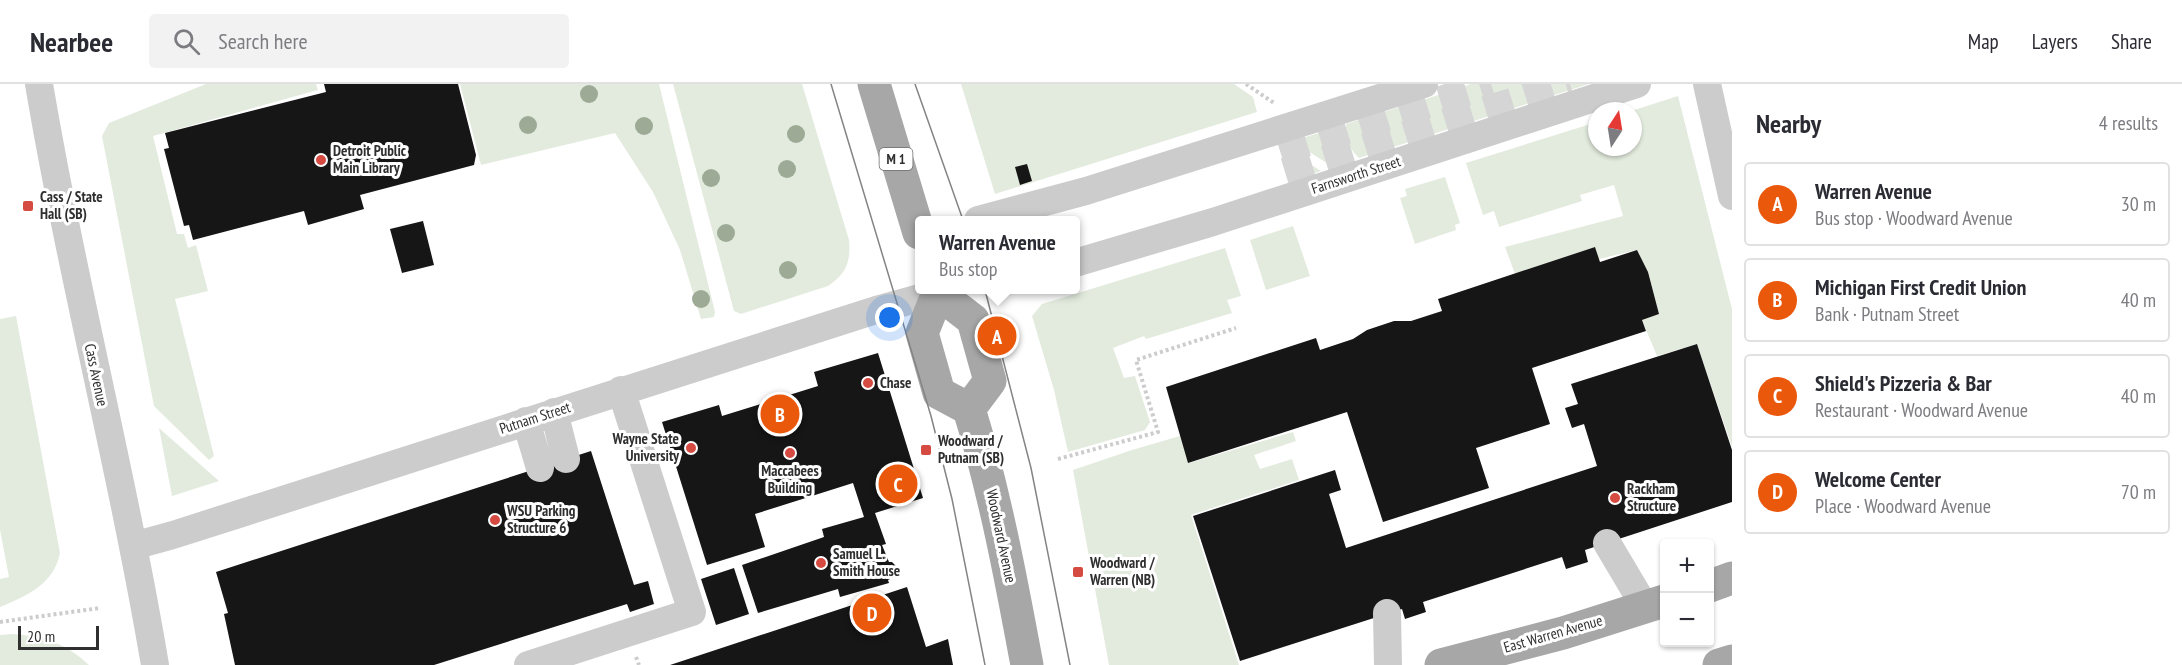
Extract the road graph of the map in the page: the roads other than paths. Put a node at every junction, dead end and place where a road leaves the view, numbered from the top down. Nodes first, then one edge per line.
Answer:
1 (39, 84) edge
2 (874, 84) edge
3 (1424, 84) edge
4 (1636, 84) edge
5 (1707, 84) edge
6 (1732, 195) edge
7 (1058, 209) edge
8 (1007, 216) edge
9 (915, 220) edge
10 (1080, 261) edge
11 (928, 294) edge
12 (939, 294) edge
13 (945, 294) edge
14 (621, 390) junction
15 (969, 410) junction
16 (554, 412) junction
17 (526, 421) junction
18 (566, 459) dead end
19 (540, 468) dead end
20 (1607, 543) dead end
21 (133, 546) junction
22 (1732, 578) edge
23 (1714, 585) edge
24 (1655, 604) edge
25 (1387, 613) dead end
26 (1732, 661) edge
27 (155, 665) edge
28 (528, 665) edge
29 (1027, 665) edge
30 (1388, 665) edge
31 (1441, 665) edge
32 (1719, 665) edge

1 - 21 street, Cass Avenue
2 - 9 main road, M 1
3 - 7 street
4 - 10 street, Farnsworth Street
5 - 6 street
7 - 8 street
11 - 14 street, Putnam Street
12 - 15 main road
13 - 15 main road
14 - 16 street, Putnam Street
14 - 28 street
15 - 29 main road, Woodward Avenue
16 - 17 street, Putnam Street
16 - 18 street
17 - 19 street
17 - 21 street, Putnam Street
20 - 24 street
21 - 27 street, Cass Avenue
22 - 23 main road
24 - 31 main road, East Warren Avenue
25 - 30 street
26 - 32 main road

